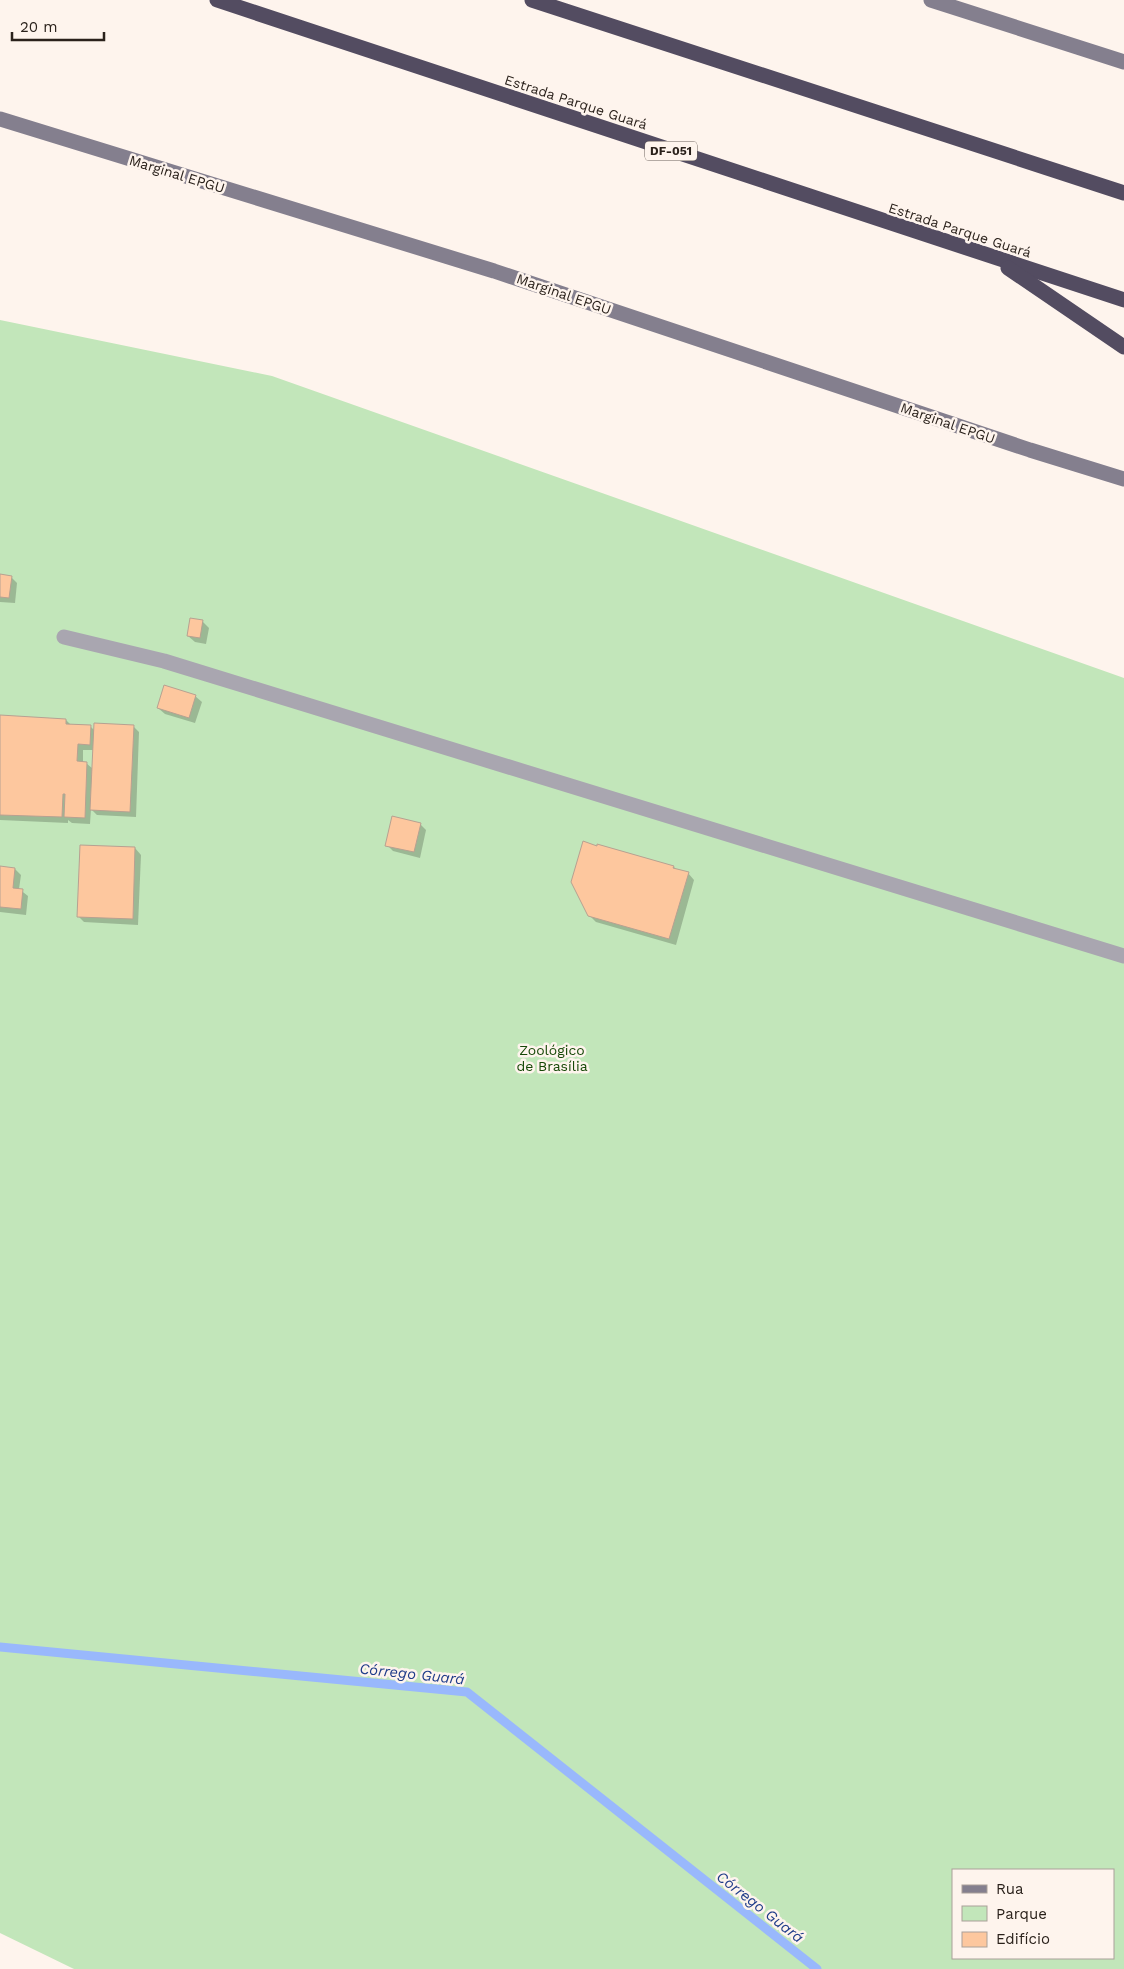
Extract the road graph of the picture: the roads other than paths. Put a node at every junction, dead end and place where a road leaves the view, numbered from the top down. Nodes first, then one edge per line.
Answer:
1 (217, 0) edge
2 (532, 0) edge
3 (931, 0) edge
4 (1124, 62) edge
5 (0, 120) edge
6 (1124, 193) edge
7 (994, 258) junction
8 (1124, 300) edge
9 (1124, 347) edge
10 (1124, 479) edge
11 (64, 637) dead end
12 (1124, 956) edge

1 - 7 highway, Estrada Parque Guará / DF-051
2 - 6 highway
3 - 4 street
5 - 10 street, Marginal EPGU
7 - 8 highway, Estrada Parque Guará / DF-051
7 - 9 highway
11 - 12 lane

